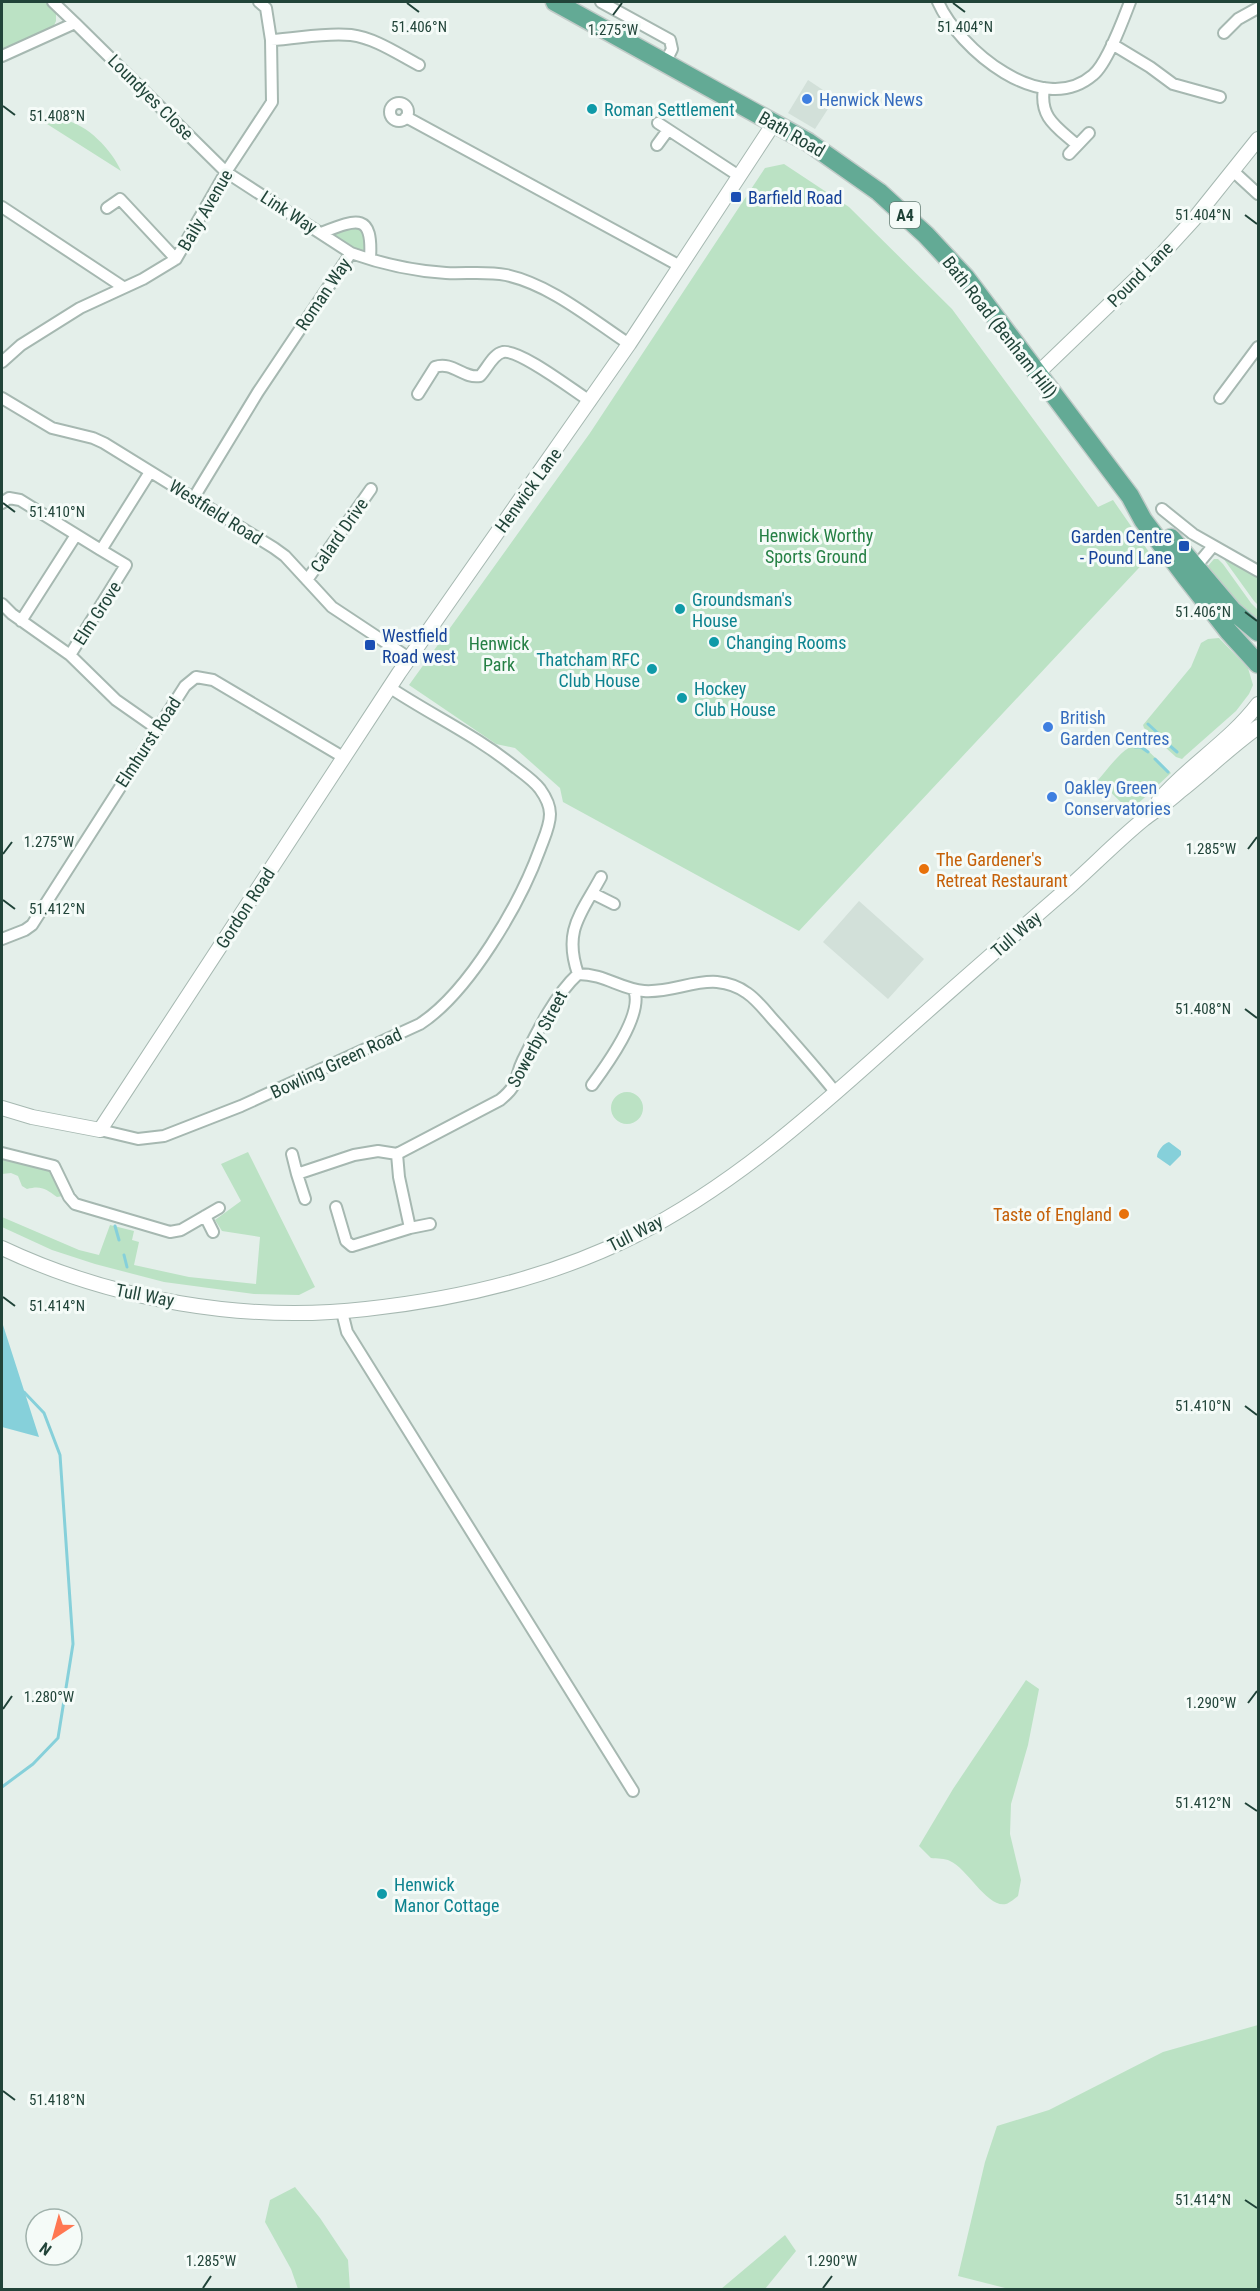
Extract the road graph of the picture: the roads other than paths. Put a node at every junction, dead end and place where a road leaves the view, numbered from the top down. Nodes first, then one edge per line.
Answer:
1 (53, 2) edge
2 (555, 2) edge
3 (601, 2) edge
4 (938, 2) edge
5 (1130, 2) edge
6 (266, 4) edge
7 (1258, 8) edge
8 (75, 22) junction
9 (1224, 33) dead end
10 (271, 40) junction
11 (1112, 44) junction
12 (2, 56) edge
13 (665, 63) junction
14 (419, 65) dead end
15 (1044, 88) junction
16 (1215, 93) dead end
17 (406, 117) dead end
18 (658, 123) dead end
19 (774, 123) junction
20 (668, 130) junction
21 (1089, 133) dead end
22 (1258, 140) edge
23 (657, 145) dead end
24 (1077, 145) junction
25 (1069, 154) dead end
26 (1233, 171) junction
27 (226, 172) junction
28 (854, 173) joint
29 (739, 176) junction
30 (1258, 194) edge
31 (2, 207) edge
32 (107, 208) dead end
33 (321, 233) junction
34 (351, 253) junction
35 (176, 259) junction
36 (370, 259) junction
37 (680, 266) junction
38 (123, 287) junction
39 (629, 344) junction
40 (1258, 347) edge
41 (2, 362) edge
42 (1038, 374) junction
43 (418, 394) dead end
44 (2, 398) edge
45 (1220, 398) dead end
46 (590, 401) junction
47 (150, 472) junction
48 (370, 489) dead end
49 (193, 499) junction
50 (2, 503) edge
51 (1162, 509) dead end
52 (76, 535) junction
53 (1213, 546) junction
54 (101, 550) junction
55 (1258, 571) edge
56 (1191, 572) junction
57 (307, 580) junction
58 (2, 604) edge
59 (21, 621) junction
60 (1258, 632) edge
61 (70, 655) junction
62 (409, 658) junction
63 (1258, 664) edge
64 (389, 687) junction
65 (1258, 704) edge
66 (1258, 727) edge
67 (156, 728) junction
68 (343, 757) junction
69 (1142, 820) junction
70 (601, 877) dead end
71 (592, 893) junction
72 (614, 904) dead end
73 (2, 939) edge
74 (578, 974) junction
75 (634, 990) junction
76 (591, 1085) dead end
77 (836, 1092) junction
78 (2, 1108) edge
79 (100, 1130) junction
80 (2, 1153) edge
81 (292, 1154) dead end
82 (397, 1154) junction
83 (297, 1174) junction
84 (305, 1199) dead end
85 (336, 1207) dead end
86 (219, 1208) dead end
87 (205, 1216) junction
88 (430, 1224) dead end
89 (410, 1228) junction
90 (213, 1232) dead end
91 (2, 1248) edge
92 (342, 1312) junction
93 (633, 1791) dead end

1 - 8 street, Loundyes Close
2 - 13 main road, Bath Road / A4
3 - 13 street
4 - 15 street
5 - 11 street
6 - 10 street
7 - 9 street
8 - 12 street
8 - 27 street, Loundyes Close
10 - 14 street
10 - 27 street, Baily Avenue
11 - 15 street
11 - 16 street
13 - 19 main road, Bath Road / A4
15 - 24 street
17 - 37 street
18 - 20 street
19 - 28 main road, Bath Road / A4
19 - 29 street, Henwick Lane
20 - 23 street
20 - 29 street
21 - 24 street
22 - 26 street, Pound Lane
24 - 25 street
26 - 30 street
26 - 42 street, Pound Lane
27 - 33 street, Link Way
27 - 35 street, Baily Avenue
28 - 42 main road, Bath Road (Benham Hill) / A4
29 - 37 street, Henwick Lane
31 - 38 street
32 - 35 street
33 - 34 street, Link Way
33 - 36 street
34 - 36 street, Roman Way
34 - 49 street, Roman Way
35 - 38 street, Baily Avenue
36 - 39 street, Roman Way
37 - 39 street, Henwick Lane
38 - 41 street, Baily Avenue
39 - 46 street, Henwick Lane
40 - 45 street
42 - 56 main road, Bath Road (Benham Hill) / A4
43 - 46 street
44 - 47 street, Westfield Road
46 - 62 street, Henwick Lane
47 - 49 street, Westfield Road
47 - 54 street
48 - 57 street, Calard Drive
49 - 57 street, Westfield Road
50 - 52 street, Elm Grove
51 - 53 street
52 - 54 street, Elm Grove
52 - 59 street
53 - 55 street
53 - 56 street
54 - 61 street, Elm Grove
56 - 60 main road, Bath Road (Benham Hill) / A4
56 - 63 main road, Bath Road (Benham Hill) / A4
57 - 62 street, Westfield Road
58 - 59 street, Elm Grove
59 - 61 street, Elm Grove
61 - 67 street, Elm Grove
62 - 64 street, Henwick Lane
64 - 68 street, Gordon Road
64 - 79 street, Bowling Green Road
65 - 69 street, Tull Way
66 - 69 street, Tull Way
67 - 68 street, Elmhurst Road
67 - 73 street, Elmhurst Road
68 - 79 street, Gordon Road
69 - 77 street, Tull Way
70 - 71 street
71 - 72 street
71 - 74 street
74 - 75 street, Sowerby Street
74 - 82 street, Sowerby Street
75 - 76 street
75 - 77 street, Sowerby Street
77 - 92 street, Tull Way
78 - 79 street, Bowling Green Road
80 - 87 street
81 - 83 street
82 - 83 street
82 - 89 street
83 - 84 street
85 - 89 street
86 - 87 street
87 - 90 street
88 - 89 street
91 - 92 street, Tull Way
92 - 93 street

